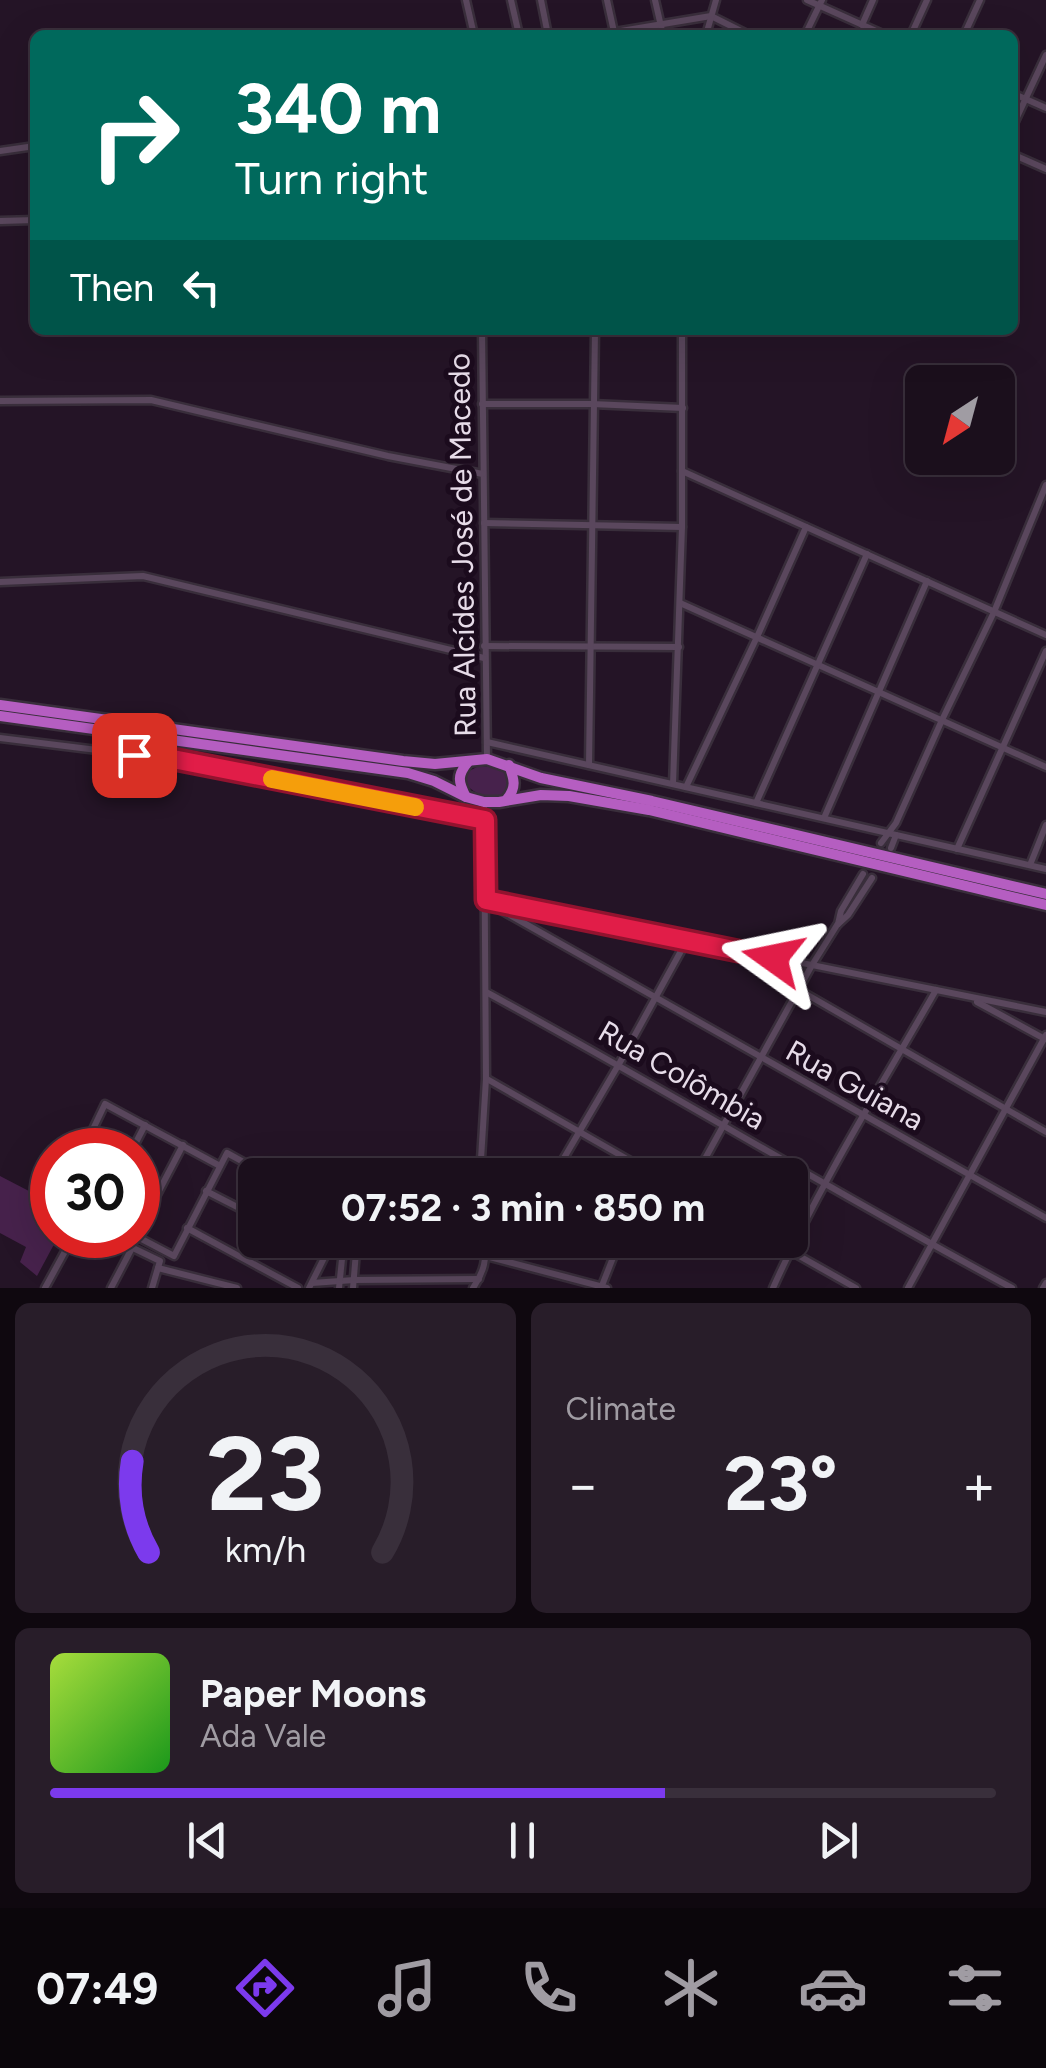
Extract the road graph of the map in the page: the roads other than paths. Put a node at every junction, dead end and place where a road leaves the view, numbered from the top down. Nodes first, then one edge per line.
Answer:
1 (466, 0) edge
2 (511, 0) edge
3 (540, 0) edge
4 (607, 0) edge
5 (656, 0) edge
6 (716, 0) edge
7 (807, 0) edge
8 (872, 0) edge
9 (927, 0) edge
10 (980, 0) edge
11 (821, 3) edge
12 (711, 16) junction
13 (661, 24) junction
14 (862, 24) junction
15 (473, 30) edge
16 (518, 30) edge
17 (547, 30) edge
18 (614, 30) edge
19 (626, 30) edge
20 (662, 30) edge
21 (707, 30) edge
22 (739, 30) edge
23 (808, 30) edge
24 (875, 30) edge
25 (913, 30) edge
26 (966, 30) edge
27 (1046, 56) edge
28 (1018, 96) edge
29 (1026, 99) junction
30 (1046, 108) edge
31 (1018, 116) edge
32 (30, 147) edge
33 (0, 151) edge
34 (1018, 157) edge
35 (1046, 170) edge
36 (30, 220) edge
37 (0, 221) edge
38 (482, 335) edge
39 (594, 335) edge
40 (682, 335) edge
41 (0, 401) edge
42 (482, 404) junction
43 (592, 404) junction
44 (682, 408) junction
45 (682, 471) junction
46 (483, 474) junction
47 (1046, 485) edge
48 (1042, 503) edge
49 (484, 523) junction
50 (592, 525) junction
51 (806, 526) junction
52 (682, 527) junction
53 (867, 554) junction
54 (927, 581) junction
55 (0, 582) edge
56 (680, 603) junction
57 (994, 612) junction
58 (1046, 635) edge
59 (757, 637) junction
60 (484, 646) junction
61 (592, 646) junction
62 (679, 647) junction
63 (1046, 652) edge
64 (484, 658) junction
65 (816, 664) junction
66 (878, 692) junction
67 (0, 704) edge
68 (0, 716) edge
69 (942, 720) junction
70 (0, 738) edge
71 (487, 742) junction
72 (1003, 747) junction
73 (486, 759) junction
74 (468, 762) junction
75 (509, 765) junction
76 (589, 765) junction
77 (1046, 766) edge
78 (673, 784) junction
79 (686, 787) junction
80 (466, 797) junction
81 (507, 800) junction
82 (484, 802) junction
83 (756, 803) junction
84 (824, 818) junction
85 (485, 820) junction
86 (1046, 825) edge
87 (892, 834) junction
88 (881, 843) dead end
89 (891, 848) dead end
90 (957, 848) junction
91 (1030, 865) junction
92 (1046, 869) edge
93 (863, 874) dead end
94 (872, 878) dead end
95 (1046, 894) edge
96 (486, 900) junction
97 (1046, 904) edge
98 (838, 925) junction
99 (687, 940) junction
100 (734, 950) junction
101 (812, 966) junction
102 (799, 990) junction
103 (936, 990) junction
104 (486, 992) junction
105 (656, 998) junction
106 (969, 998) junction
107 (1046, 1012) edge
108 (1045, 1037) edge
109 (902, 1049) junction
110 (760, 1057) junction
111 (619, 1064) junction
112 (486, 1079) junction
113 (1005, 1108) junction
114 (864, 1115) junction
115 (722, 1124) junction
116 (145, 1126) joint
117 (94, 1128) edge
118 (580, 1131) junction
119 (1046, 1132) edge
120 (183, 1145) junction
121 (481, 1158) edge
122 (564, 1158) edge
123 (627, 1158) edge
124 (705, 1158) edge
125 (238, 1160) edge
126 (220, 1166) junction
127 (969, 1175) junction
128 (826, 1183) junction
129 (160, 1189) edge
130 (206, 1190) junction
131 (238, 1207) edge
132 (808, 1216) edge
133 (1046, 1218) edge
134 (188, 1228) junction
135 (932, 1245) junction
136 (160, 1248) edge
137 (61, 1258) edge
138 (127, 1258) edge
139 (148, 1258) edge
140 (324, 1258) edge
141 (342, 1258) edge
142 (355, 1258) edge
143 (485, 1258) edge
144 (493, 1258) edge
145 (614, 1258) edge
146 (786, 1258) edge
147 (804, 1258) edge
148 (158, 1264) junction
149 (479, 1279) junction
150 (340, 1284) edge
151 (353, 1284) edge
152 (311, 1285) edge
153 (45, 1288) edge
154 (111, 1288) edge
155 (152, 1288) edge
156 (237, 1288) edge
157 (298, 1288) edge
158 (474, 1288) edge
159 (603, 1288) edge
160 (773, 1288) edge
161 (856, 1288) edge
162 (908, 1288) edge
163 (1012, 1288) edge

1 - 15 street
2 - 16 street
3 - 17 street
4 - 18 street
5 - 13 street
6 - 12 street
7 - 11 street
8 - 14 street
9 - 25 street
10 - 26 street
11 - 14 street
11 - 23 street
12 - 13 street
12 - 21 street
12 - 22 street
13 - 19 street
13 - 20 street
14 - 24 street
27 - 29 street
28 - 29 street
29 - 30 street
29 - 31 street
32 - 33 street
34 - 35 street
36 - 37 street
38 - 42 street, Rua Alcídes José de Macedo
39 - 43 street
40 - 44 street
41 - 46 street
42 - 43 street
42 - 46 street, Rua Alcídes José de Macedo
43 - 44 street
43 - 50 street
44 - 45 street
45 - 51 street
45 - 52 street
46 - 49 street, Rua Alcídes José de Macedo
47 - 48 street
48 - 57 street
49 - 50 street
49 - 60 street, Rua Alcídes José de Macedo
50 - 52 street
50 - 61 street
51 - 53 street
51 - 59 street
52 - 56 street
53 - 54 street
53 - 65 street
54 - 57 street
54 - 66 street
55 - 64 street
56 - 59 street
56 - 62 street
57 - 58 street
57 - 69 street
59 - 65 street
59 - 79 street
60 - 61 street
60 - 64 street, Rua Alcídes José de Macedo
61 - 62 street
61 - 76 street
62 - 78 street
63 - 72 street
64 - 71 street, Rua Alcídes José de Macedo
65 - 66 street
65 - 83 street
66 - 69 street
66 - 84 street
67 - 74 highway
68 - 80 highway
69 - 72 street
69 - 87 street
70 - 85 street
71 - 73 street, Rua Alcídes José de Macedo
71 - 76 street
72 - 77 street
72 - 90 street
73 - 74 highway
73 - 75 highway
74 - 80 highway
75 - 81 highway
75 - 95 highway
76 - 78 street
78 - 79 street
79 - 83 street
80 - 82 highway
81 - 82 highway
81 - 97 highway
82 - 85 street
83 - 84 street
84 - 87 street
85 - 96 street
86 - 91 street
87 - 88 street
87 - 89 street
87 - 90 street
90 - 91 street
91 - 92 street
93 - 98 street
94 - 98 street
96 - 99 street
96 - 104 street
96 - 105 street, Rua Guiana
98 - 101 street
99 - 100 street
99 - 105 street
100 - 101 street
100 - 102 street
101 - 102 street
101 - 103 street
102 - 109 street
102 - 110 street
103 - 106 street
103 - 109 street
104 - 111 street, Rua Colômbia
104 - 112 street
105 - 110 street, Rua Guiana
105 - 111 street
106 - 107 street
106 - 108 street
108 - 113 street
109 - 113 street
109 - 114 street
110 - 114 street, Rua Guiana
110 - 115 street
111 - 115 street, Rua Colômbia
111 - 118 street
112 - 118 street
112 - 121 street
113 - 119 street
113 - 127 street
114 - 127 street, Rua Guiana
114 - 128 street
115 - 124 street
115 - 128 street, Rua Colômbia
116 - 117 street
116 - 120 street
118 - 122 street
118 - 123 street
120 - 126 street
120 - 129 street
125 - 126 street
126 - 130 street
127 - 133 street, Rua Guiana
127 - 135 street
128 - 132 street
128 - 135 street, Rua Colômbia
130 - 131 street
130 - 134 street
134 - 136 street
134 - 157 street
135 - 162 street
135 - 163 street, Rua Colômbia
137 - 153 street
138 - 154 street
139 - 148 street
140 - 152 street
141 - 150 street
142 - 151 street
143 - 149 street
144 - 159 street
145 - 159 street
146 - 160 street
147 - 161 street
148 - 155 street
148 - 156 street
149 - 151 street
149 - 158 street
150 - 151 street
150 - 152 street

